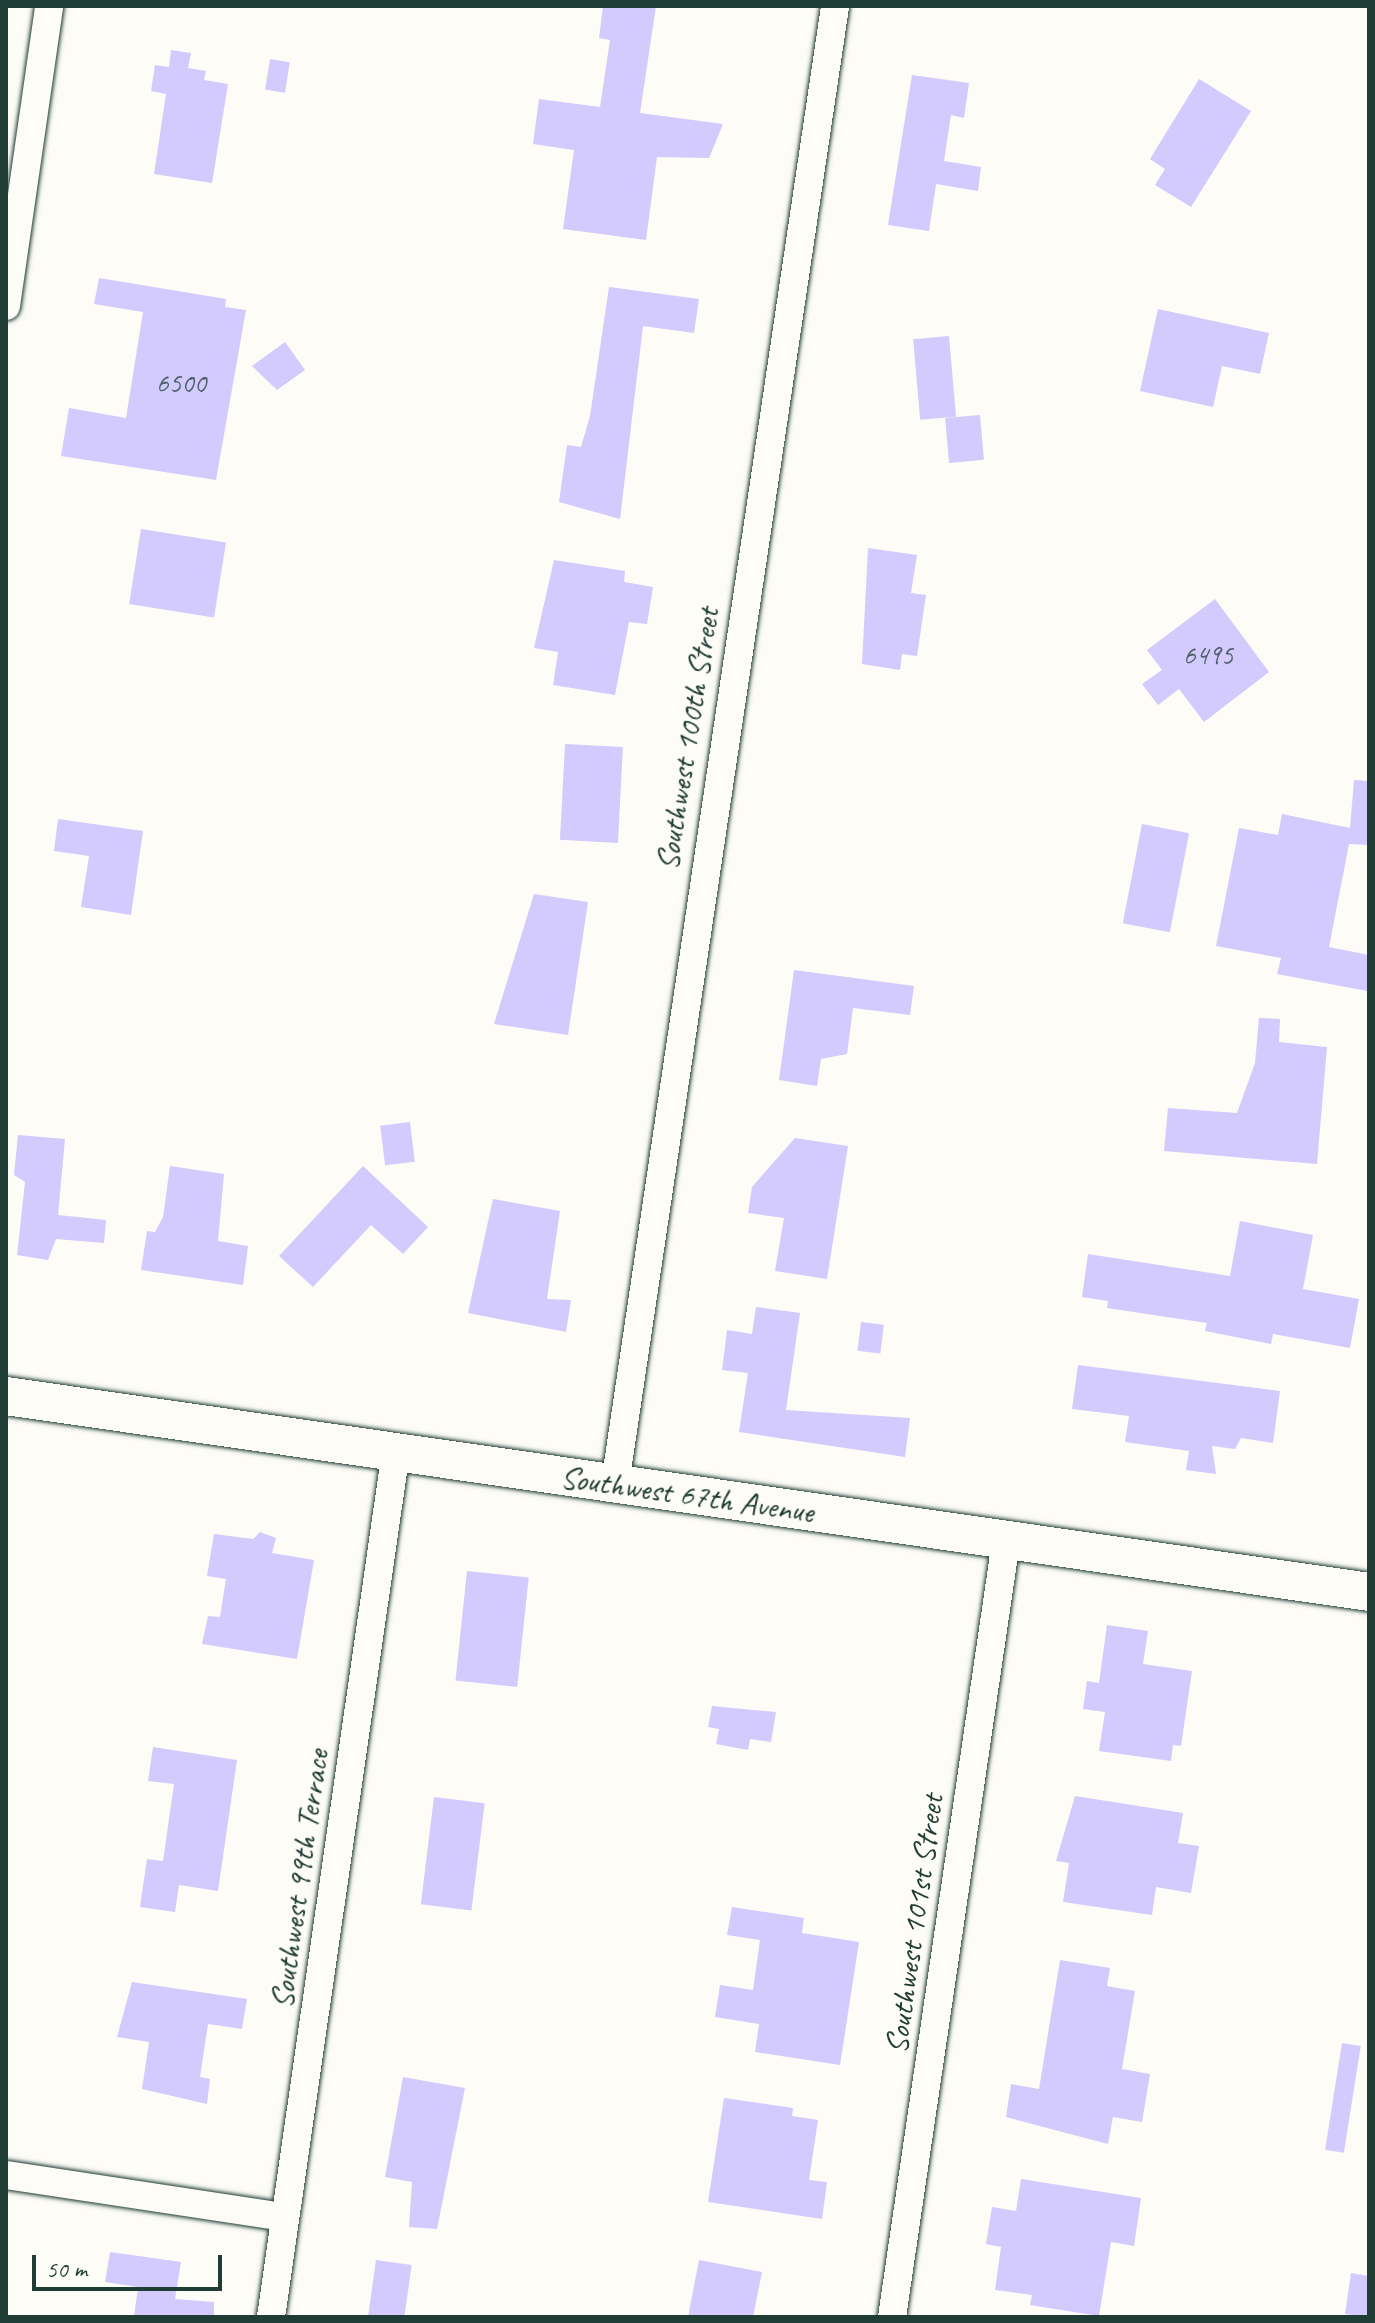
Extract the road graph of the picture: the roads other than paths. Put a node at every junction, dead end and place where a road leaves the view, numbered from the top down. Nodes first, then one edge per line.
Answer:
1 (49, 6) edge
2 (835, 6) edge
3 (6, 306) edge
4 (6, 1396) edge
5 (396, 1451) junction
6 (615, 1484) junction
7 (1006, 1541) junction
8 (1369, 1592) edge
9 (6, 2175) edge
10 (285, 2217) junction
11 (271, 2317) edge
12 (892, 2317) edge

1 - 3 street
2 - 6 street, Southwest 100th Street
4 - 5 main road, Southwest 67th Avenue
5 - 6 main road, Southwest 67th Avenue
5 - 10 street, Southwest 99th Terrace
6 - 7 main road, Southwest 67th Avenue
7 - 8 main road, Southwest 67th Avenue
7 - 12 street, Southwest 101st Street
9 - 10 street
10 - 11 street, Southwest 99th Terrace

